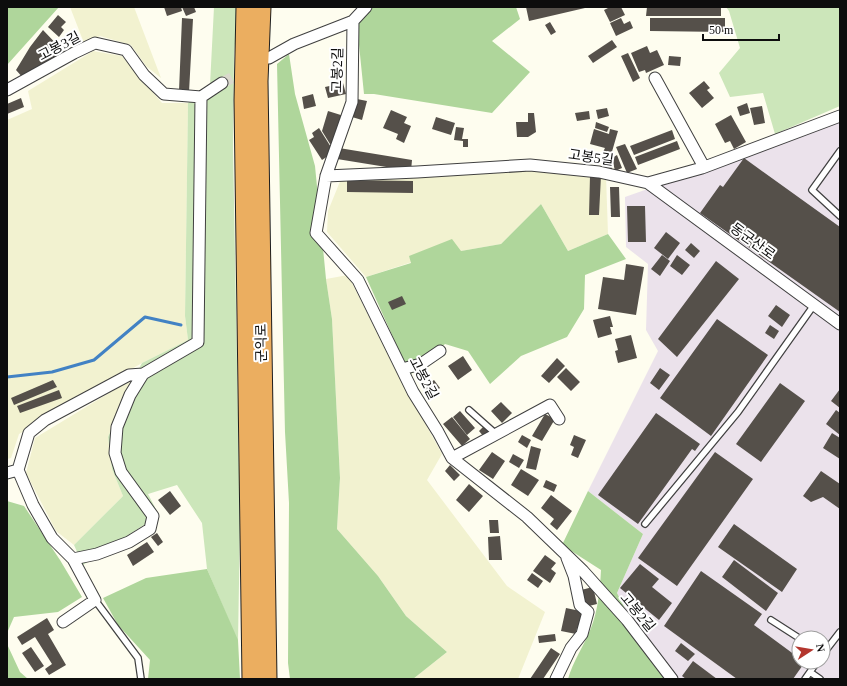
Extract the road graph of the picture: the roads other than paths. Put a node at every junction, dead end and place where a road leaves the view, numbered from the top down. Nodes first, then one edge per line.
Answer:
1 (246, 7) edge
2 (261, 7) edge
3 (366, 7) edge
4 (353, 21) junction
5 (269, 58) dead end
6 (655, 78) dead end
7 (222, 83) tunnel mouth
8 (7, 90) edge
9 (201, 97) junction
10 (840, 116) edge
11 (840, 150) edge
12 (704, 167) junction
13 (326, 176) junction
14 (648, 182) junction
15 (840, 216) edge
16 (814, 305) junction
17 (840, 324) edge
18 (440, 351) dead end
19 (402, 369) junction
20 (143, 374) junction
21 (469, 410) dead end
22 (559, 419) dead end
23 (496, 434) junction
24 (452, 458) junction
25 (18, 470) junction
26 (7, 473) edge
27 (645, 524) dead end
28 (565, 553) junction
29 (73, 559) junction
30 (95, 600) junction
31 (771, 620) dead end
32 (63, 622) dead end
33 (840, 632) edge
34 (791, 633) edge
35 (831, 644) edge
36 (266, 658) junction
37 (810, 672) joint
38 (255, 678) edge
39 (141, 679) edge
40 (270, 679) edge
41 (556, 679) edge
42 (672, 679) edge
43 (805, 679) edge
44 (820, 679) edge

1 - 38 highway, 군익로
2 - 36 highway, 군익로
3 - 4 street
4 - 5 street
4 - 13 street, 고봉2길
6 - 12 street
7 - 9 street
8 - 9 street, 고봉3길
9 - 20 street
10 - 12 street, 고봉5길
11 - 15 lane
12 - 14 street, 고봉5길
13 - 14 street, 고봉5길
13 - 19 street, 고봉2길
14 - 16 street, 동군산로
16 - 17 street, 동군산로
16 - 27 lane
18 - 19 street
19 - 24 street, 고봉2길
20 - 25 street
20 - 29 street
21 - 23 lane
22 - 23 street
23 - 24 street
24 - 28 street, 고봉2길
25 - 26 street
25 - 29 street
28 - 41 street
28 - 42 street, 고봉2길
29 - 30 street
30 - 32 street
30 - 39 lane
31 - 34 lane
33 - 35 lane
36 - 38 highway, 군익로
36 - 40 highway
37 - 43 lane
37 - 44 lane

